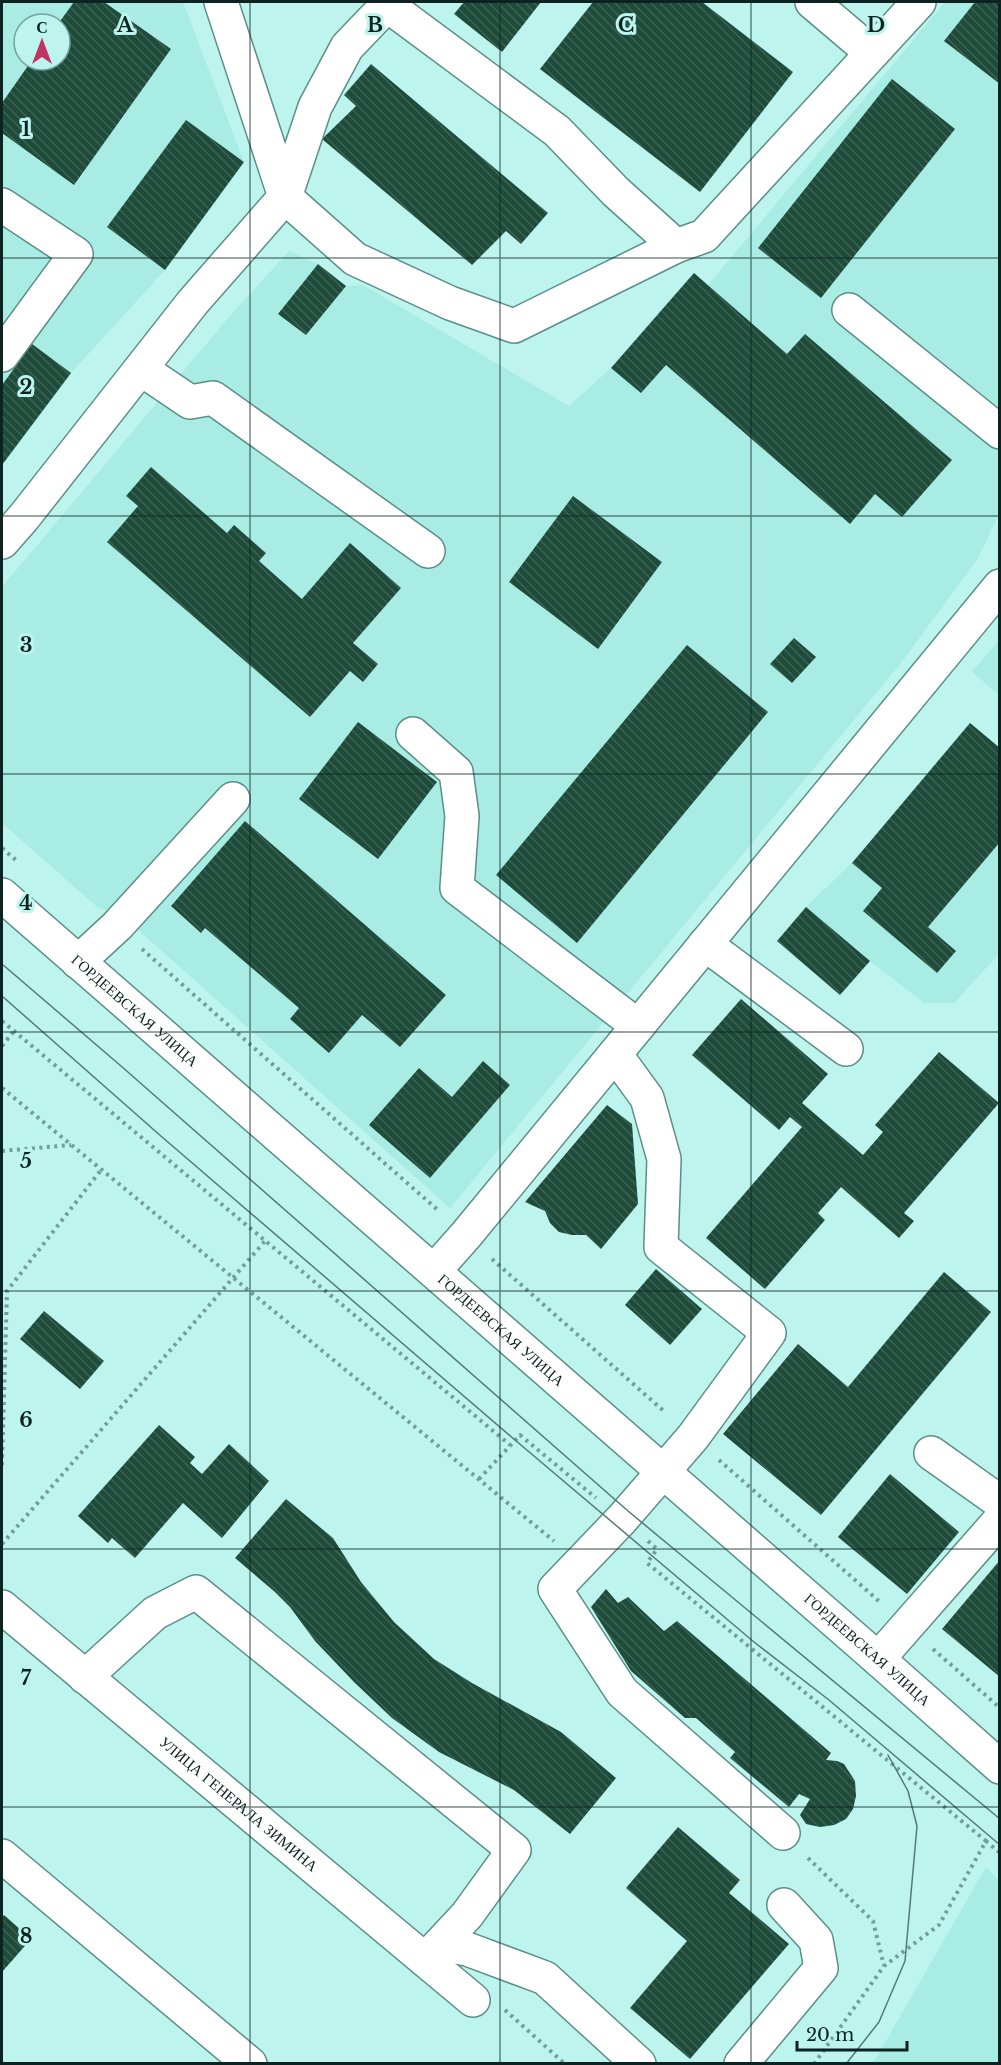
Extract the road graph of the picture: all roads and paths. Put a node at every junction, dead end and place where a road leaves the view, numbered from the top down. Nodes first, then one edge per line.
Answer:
1 (221, 2) edge
2 (812, 2) edge
3 (919, 2) edge
4 (387, 3) edge
5 (872, 53) junction
6 (285, 197) junction
7 (2, 205) edge
8 (676, 246) junction
9 (849, 310) dead end
10 (2, 355) edge
11 (141, 369) junction
12 (999, 432) edge
13 (2, 542) edge
14 (428, 551) dead end
15 (999, 586) edge
16 (413, 734) dead end
17 (233, 799) dead end
18 (2, 848) edge
19 (18, 863) dead end
20 (2, 895) edge
21 (117, 927) junction
22 (705, 944) junction
23 (78, 962) junction
24 (2, 1021) edge
25 (638, 1026) junction
26 (14, 1031) junction
27 (2, 1046) edge
28 (846, 1049) dead end
29 (615, 1054) junction
30 (2, 1088) edge
31 (71, 1145) junction
32 (2, 1151) edge
33 (101, 1170) junction
34 (466, 1235) junction
35 (265, 1241) junction
36 (434, 1271) junction
37 (233, 1277) junction
38 (693, 1437) junction
39 (510, 1445) junction
40 (931, 1453) dead end
41 (2, 1465) edge
42 (663, 1471) junction
43 (479, 1479) junction
44 (999, 1502) edge
45 (622, 1519) junction
46 (999, 1520) edge
47 (2, 1544) edge
48 (580, 1563) junction
49 (2, 1607) edge
50 (908, 1627) junction
51 (878, 1659) junction
52 (85, 1677) junction
53 (999, 1708) edge
54 (999, 1767) edge
55 (783, 1833) joint
56 (986, 1841) junction
57 (999, 1852) edge
58 (2, 1856) edge
59 (784, 1905) dead end
60 (433, 1952) junction
61 (884, 1966) junction
62 (473, 2000) joint
63 (250, 2064) edge
64 (565, 2064) edge
65 (639, 2064) edge
66 (741, 2064) edge
67 (814, 2064) edge

1 - 6 street
2 - 5 street
3 - 5 street
4 - 6 street
4 - 8 street
5 - 8 street
6 - 8 street
6 - 11 street
7 - 10 street
9 - 12 street
11 - 13 street
11 - 14 street
15 - 22 street
16 - 25 street
17 - 21 street
18 - 19 path
20 - 23 street, ГОРДЕЕВСКАЯ УЛИЦА
21 - 23 street
21 - 34 path
22 - 25 street
22 - 28 street
23 - 36 street, ГОРДЕЕВСКАЯ УЛИЦА
24 - 26 path
25 - 29 street
26 - 27 path
26 - 35 path
29 - 34 street
29 - 38 street
30 - 31 path
31 - 32 path
31 - 33 path
33 - 37 path
33 - 41 path
34 - 36 street
34 - 38 path
35 - 37 path
35 - 39 path
36 - 42 street, ГОРДЕЕВСКАЯ УЛИЦА
37 - 43 path
37 - 47 path
38 - 42 street
38 - 50 path
39 - 43 path
39 - 45 path
40 - 44 street
42 - 45 street
42 - 51 street, ГОРДЕЕВСКАЯ УЛИЦА
43 - 48 path
45 - 48 street
45 - 56 path
46 - 50 street
48 - 55 street
49 - 52 street, УЛИЦА ГЕНЕРАЛА ЗИМИНА
50 - 51 street
50 - 53 path
51 - 54 street, ГОРДЕЕВСКАЯ УЛИЦА
52 - 60 street, УЛИЦА ГЕНЕРАЛА ЗИМИНА
52 - 60 street
55 - 61 path
56 - 57 path
56 - 61 path
58 - 63 street
59 - 66 street
60 - 62 street, УЛИЦА ГЕНЕРАЛА ЗИМИНА
60 - 65 street
61 - 67 path
62 - 64 path

